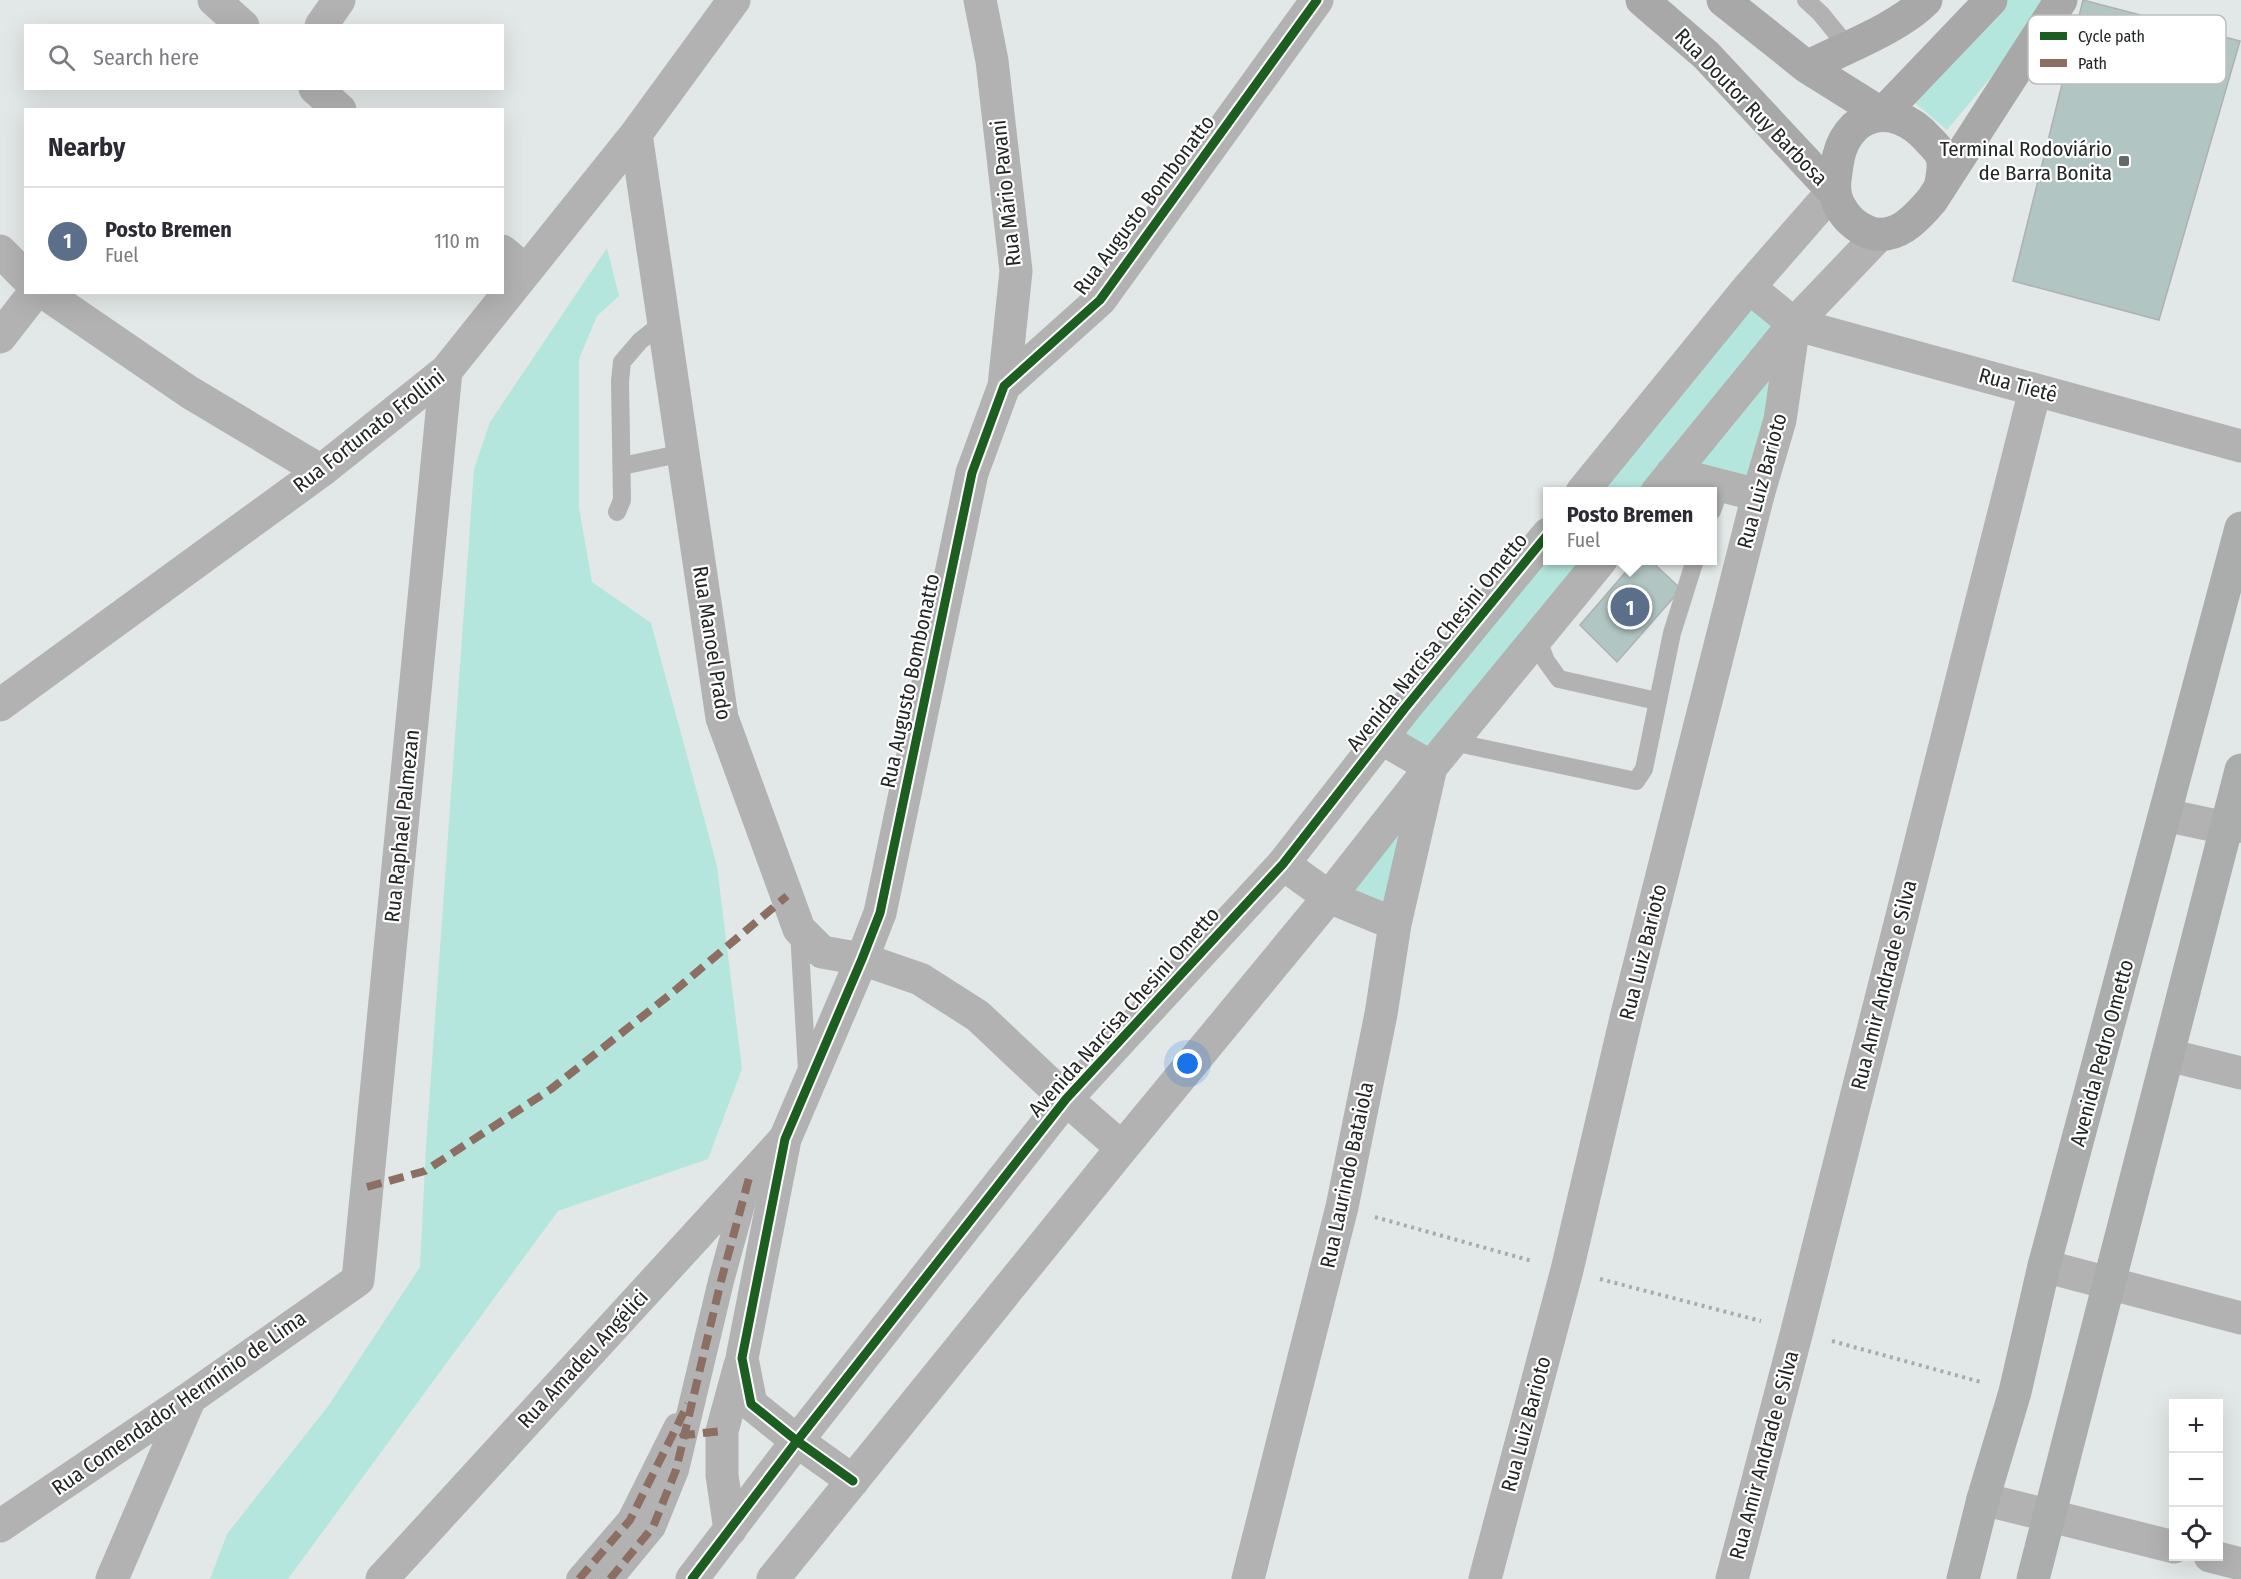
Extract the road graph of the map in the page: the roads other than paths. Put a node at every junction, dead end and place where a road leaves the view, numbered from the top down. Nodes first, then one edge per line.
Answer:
1 (214, 0) edge
2 (339, 0) edge
3 (734, 0) edge
4 (980, 0) edge
5 (1317, 0) edge
6 (1642, 0) edge
7 (1723, 0) edge
8 (1806, 0) edge
9 (1926, 0) edge
10 (1991, 0) edge
11 (2061, 0) edge
12 (2051, 15) edge
13 (241, 24) edge
14 (322, 24) edge
15 (1847, 46) junction
16 (2028, 52) edge
17 (1807, 67) junction
18 (317, 90) edge
19 (338, 108) edge
20 (1882, 114) junction
21 (636, 134) junction
22 (1940, 189) junction
23 (1833, 191) junction
24 (1878, 236) junction
25 (0, 251) edge
26 (514, 261) edge
27 (24, 275) edge
28 (504, 277) edge
29 (1749, 286) junction
30 (33, 294) edge
31 (46, 294) edge
32 (494, 294) edge
33 (664, 322) junction
34 (1794, 324) junction
35 (0, 337) edge
36 (446, 371) junction
37 (1004, 387) junction
38 (2035, 390) junction
39 (2241, 446) edge
40 (683, 453) junction
41 (622, 466) junction
42 (321, 471) junction
43 (1664, 482) edge
44 (1586, 487) edge
45 (1681, 487) edge
46 (1758, 495) junction
47 (1717, 498) edge
48 (617, 512) dead end
49 (2241, 528) edge
50 (1543, 540) edge
51 (1597, 565) edge
52 (1694, 565) edge
53 (1537, 638) junction
54 (1657, 701) junction
55 (0, 705) edge
56 (1381, 738) junction
57 (1453, 742) junction
58 (1431, 767) junction
59 (2241, 770) edge
60 (2165, 814) junction
61 (2236, 832) edge
62 (1283, 864) junction
63 (1329, 897) junction
64 (1395, 924) junction
65 (799, 929) junction
66 (862, 959) junction
67 (2168, 1055) junction
68 (2241, 1073) edge
69 (808, 1086) junction
70 (1066, 1099) junction
71 (785, 1139) junction
72 (1122, 1148) junction
73 (749, 1179) junction
74 (2044, 1266) junction
75 (358, 1280) joint
76 (2109, 1283) junction
77 (2241, 1318) edge
78 (742, 1358) junction
79 (190, 1398) junction
80 (680, 1431) junction
81 (722, 1431) junction
82 (797, 1441) junction
83 (853, 1481) junction
84 (1983, 1499) junction
85 (2049, 1516) junction
86 (0, 1526) edge
87 (730, 1530) junction
88 (2169, 1546) edge
89 (2223, 1560) edge
90 (2241, 1564) edge
91 (112, 1579) edge
92 (382, 1579) edge
93 (579, 1579) edge
94 (610, 1579) edge
95 (692, 1579) edge
96 (773, 1579) edge
97 (1248, 1579) edge
98 (1485, 1579) edge
99 (1732, 1579) edge
100 (1963, 1579) edge
101 (2033, 1579) edge

1 - 13 street
2 - 14 street
3 - 21 street, Rua Fortunato Frollini
4 - 37 street, Rua Mário Pavani
5 - 37 street, Rua Augusto Bombonatto
6 - 23 main road, Rua Doutor Ruy Barbosa
7 - 17 main road
8 - 15 lane
9 - 15 main road
10 - 20 main road
11 - 12 main road
15 - 17 main road
16 - 22 main road
17 - 20 main road
18 - 19 street
20 - 22 main road
20 - 23 main road
21 - 26 street, Rua Fortunato Frollini
21 - 33 street, Rua Manoel Prado
22 - 24 main road
23 - 24 main road
23 - 29 street
24 - 34 street
25 - 27 street
26 - 28 street, Rua Fortunato Frollini
29 - 34 street
29 - 44 street
30 - 35 street
31 - 42 street
32 - 36 street, Rua Fortunato Frollini
33 - 40 street, Rua Manoel Prado
33 - 41 lane
34 - 38 street, Rua Tietê
34 - 43 street
34 - 46 street, Rua Luiz Barioto
36 - 42 street, Rua Fortunato Frollini
36 - 75 street, Rua Raphael Palmezan
37 - 66 street, Rua Augusto Bombonatto
38 - 39 street, Rua Tietê
38 - 99 street, Rua Amir Andrade e Silva
40 - 41 lane
40 - 65 street, Rua Manoel Prado
41 - 48 lane
42 - 55 street, Rua Fortunato Frollini
43 - 45 street
46 - 47 street
46 - 98 street, Rua Luiz Barioto
49 - 60 main road, Avenida Pedro Ometto
50 - 56 street, Avenida Narcisa Chesini Ometto
51 - 53 street
52 - 54 lane
53 - 54 lane
53 - 57 street
54 - 57 lane
56 - 58 street
56 - 62 street, Avenida Narcisa Chesini Ometto
57 - 58 street
58 - 63 street
58 - 64 street, Rua Laurindo Bataiola
59 - 61 main road
60 - 61 street
60 - 74 main road, Avenida Pedro Ometto
61 - 67 main road
62 - 63 street
62 - 70 street, Avenida Narcisa Chesini Ometto
63 - 64 street
63 - 72 street
64 - 97 street, Rua Laurindo Bataiola
65 - 66 street, Rua Manoel Prado
65 - 69 lane
66 - 69 street, Rua Augusto Bombonatto
66 - 70 street, Rua Manoel Prado
67 - 68 street
67 - 76 main road
69 - 71 street, Rua Augusto Bombonatto
70 - 72 street, Rua Manoel Prado
70 - 82 street, Avenida Narcisa Chesini Ometto
71 - 73 street, Rua Amadeu Angélici
71 - 78 street, Rua Augusto Bombonatto
72 - 83 street
73 - 80 street
73 - 92 street, Rua Amadeu Angélici
74 - 76 street
74 - 84 main road, Avenida Pedro Ometto
75 - 79 street, Rua Comendador Hermínio de Lima
76 - 77 street
76 - 85 main road
78 - 81 street
78 - 82 street, Rua Augusto Bombonatto
79 - 86 street, Rua Comendador Hermínio de Lima
79 - 91 street
80 - 81 street
80 - 93 street
80 - 94 street
81 - 87 street
82 - 83 street, Rua Augusto Bombonatto
82 - 87 street, Avenida Narcisa Chesini Ometto
83 - 96 street
84 - 85 street
84 - 100 main road, Avenida Pedro Ometto
85 - 88 street
85 - 101 main road
87 - 95 street, Avenida Narcisa Chesini Ometto
89 - 90 street

